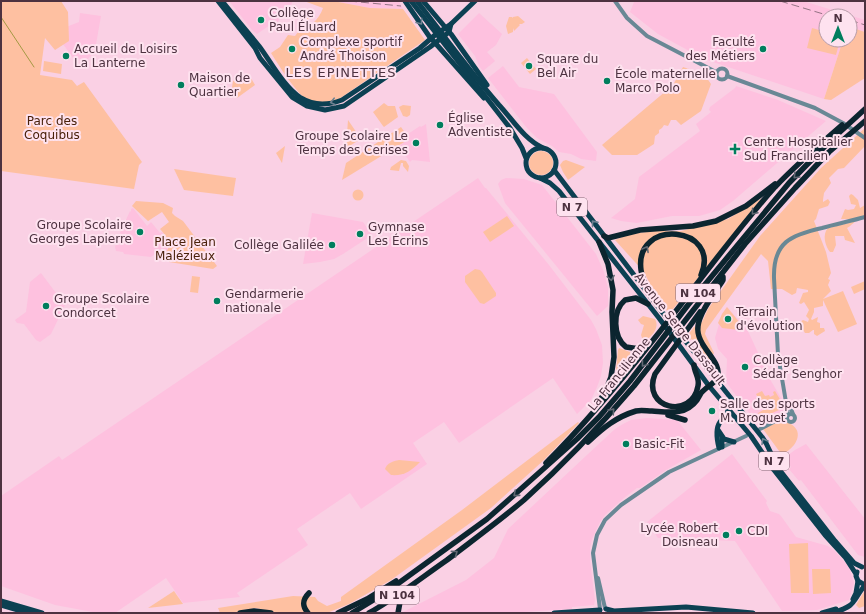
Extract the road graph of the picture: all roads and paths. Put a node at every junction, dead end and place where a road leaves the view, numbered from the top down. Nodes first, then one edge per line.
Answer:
1 (218, 1) edge
2 (222, 1) edge
3 (405, 1) edge
4 (411, 1) edge
5 (417, 1) edge
6 (423, 1) edge
7 (475, 1) edge
8 (615, 1) edge
9 (436, 29) junction
10 (447, 29) junction
11 (431, 38) junction
12 (435, 43) junction
13 (430, 47) junction
14 (440, 48) junction
15 (716, 72) junction
16 (726, 76) junction
17 (496, 105) junction
18 (865, 110) edge
19 (854, 119) junction
20 (865, 121) edge
21 (865, 138) edge
22 (543, 148) junction
23 (526, 158) junction
24 (554, 170) junction
25 (789, 173) junction
26 (540, 178) junction
27 (865, 217) edge
28 (604, 236) junction
29 (599, 242) junction
30 (745, 244) junction
31 (723, 277) junction
32 (698, 281) junction
33 (652, 298) junction
34 (648, 304) junction
35 (654, 339) junction
36 (694, 365) junction
37 (716, 379) junction
38 (709, 386) junction
39 (728, 408) junction
40 (634, 412) junction
41 (592, 413) junction
42 (790, 414) junction
43 (735, 416) junction
44 (725, 418) junction
45 (685, 420) dead end
46 (778, 420) junction
47 (788, 421) junction
48 (760, 429) dead end
49 (718, 430) junction
50 (746, 436) dead end
51 (722, 437) junction
52 (734, 442) junction
53 (721, 448) junction
54 (545, 469) junction
55 (556, 469) junction
56 (864, 567) edge
57 (856, 574) junction
58 (424, 577) junction
59 (401, 581) junction
60 (858, 581) junction
61 (865, 585) edge
62 (309, 593) dead end
63 (1, 601) edge
64 (1, 605) edge
65 (603, 610) edge
66 (28, 613) edge
67 (42, 613) edge
68 (240, 613) edge
69 (271, 613) edge
70 (308, 613) edge
71 (338, 613) edge
72 (352, 613) edge
73 (369, 613) edge
74 (398, 613) edge
75 (554, 613) edge
76 (631, 613) edge
77 (723, 613) edge
78 (753, 613) edge
79 (822, 613) edge
80 (833, 613) edge

1 - 13 main road
11 -> 2 main road
3 -> 11 main road
4 - 9 main road
5 - 9 main road
6 - 10 main road
7 - 10 main road
8 - 15 street
9 - 17 main road
10 - 11 main road
10 - 12 main road
10 - 17 main road
11 - 12 main road
12 - 13 main road
12 - 14 main road
13 - 14 main road
14 - 17 main road
15 - 16 street
15 - 16 street
16 - 21 street
17 - 22 main road
17 - 23 main road
18 - 19 highway, La Francilienne / N 104
19 - 25 highway
19 -> 54 highway, La Francilienne / N 104
20 - 30 highway, La Francilienne / N 104
22 - 23 main road
22 - 24 main road
23 - 26 main road
24 - 26 main road
28 -> 24 main road, Avenue Serge Dassault / N 7
25 - 28 highway
25 -> 32 highway
26 - 29 main road, Avenue Serge Dassault / N 7
27 - 42 street
28 - 33 main road, Avenue Serge Dassault / N 7
29 - 34 main road, Avenue Serge Dassault / N 7
29 -> 41 highway
30 - 31 highway
55 -> 30 highway, La Francilienne / N 104
31 - 36 highway
31 - 37 highway
33 -> 32 highway
32 - 35 highway
33 - 37 main road, Avenue Serge Dassault / N 7
34 - 35 highway
34 - 36 main road, Avenue Serge Dassault / N 7
35 - 41 highway
36 - 38 main road, Avenue Serge Dassault / N 7
37 - 38 highway
56 -> 37 main road, Avenue Serge Dassault / N 7
38 - 39 main road, Avenue Serge Dassault / N 7
38 - 40 highway
39 - 43 main road, Avenue Serge Dassault / N 7
39 - 44 main road
40 - 45 highway
40 - 55 highway
41 - 54 highway
42 - 46 street
42 - 47 street
42 - 47 street
43 - 44 main road
43 - 57 main road, Avenue Serge Dassault / N 7
44 - 49 main road
46 - 47 street
46 - 48 street
49 - 51 main road
49 - 53 main road
50 - 52 street
51 - 52 main road
51 - 53 main road
52 - 53 street
53 - 65 street
54 -> 59 highway, La Francilienne / N 104
58 -> 55 highway, La Francilienne / N 104
56 - 57 main road
57 - 60 main road, Avenue Serge Dassault
58 - 73 highway, La Francilienne / N 104
58 - 74 highway
59 - 71 highway
59 - 72 highway, La Francilienne / N 104
60 - 61 main road
60 - 79 main road
61 - 80 main road
62 - 70 highway
63 - 67 main road
64 - 66 main road
65 - 75 main road
65 - 78 main road
68 - 69 highway
76 - 77 main road

